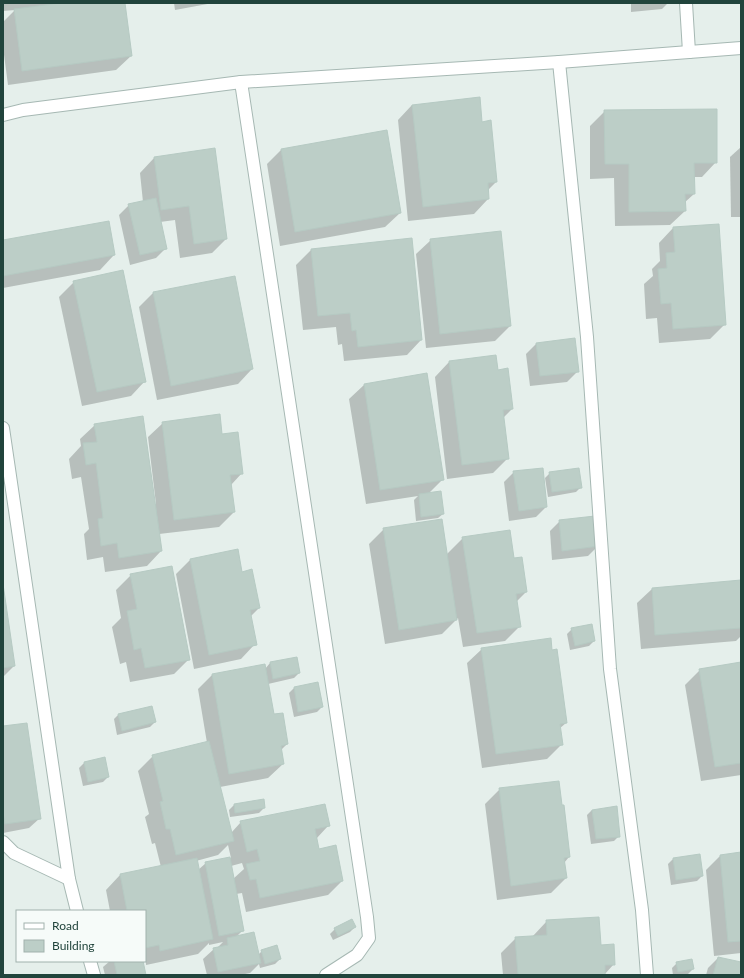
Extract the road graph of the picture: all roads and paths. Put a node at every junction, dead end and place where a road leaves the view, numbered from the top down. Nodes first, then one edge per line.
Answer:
1 (686, 3) edge
2 (741, 48) edge
3 (689, 52) junction
4 (559, 62) junction
5 (241, 82) junction
6 (3, 115) edge
7 (3, 428) edge
8 (3, 842) edge
9 (69, 879) junction
10 (77, 910) edge
11 (90, 962) edge
12 (94, 975) edge
13 (326, 975) edge
14 (647, 975) edge

1 - 3 street
2 - 3 street
3 - 4 street
4 - 5 street
4 - 14 street
5 - 6 street
5 - 13 street
7 - 9 street
8 - 9 street
9 - 10 street
11 - 12 street

